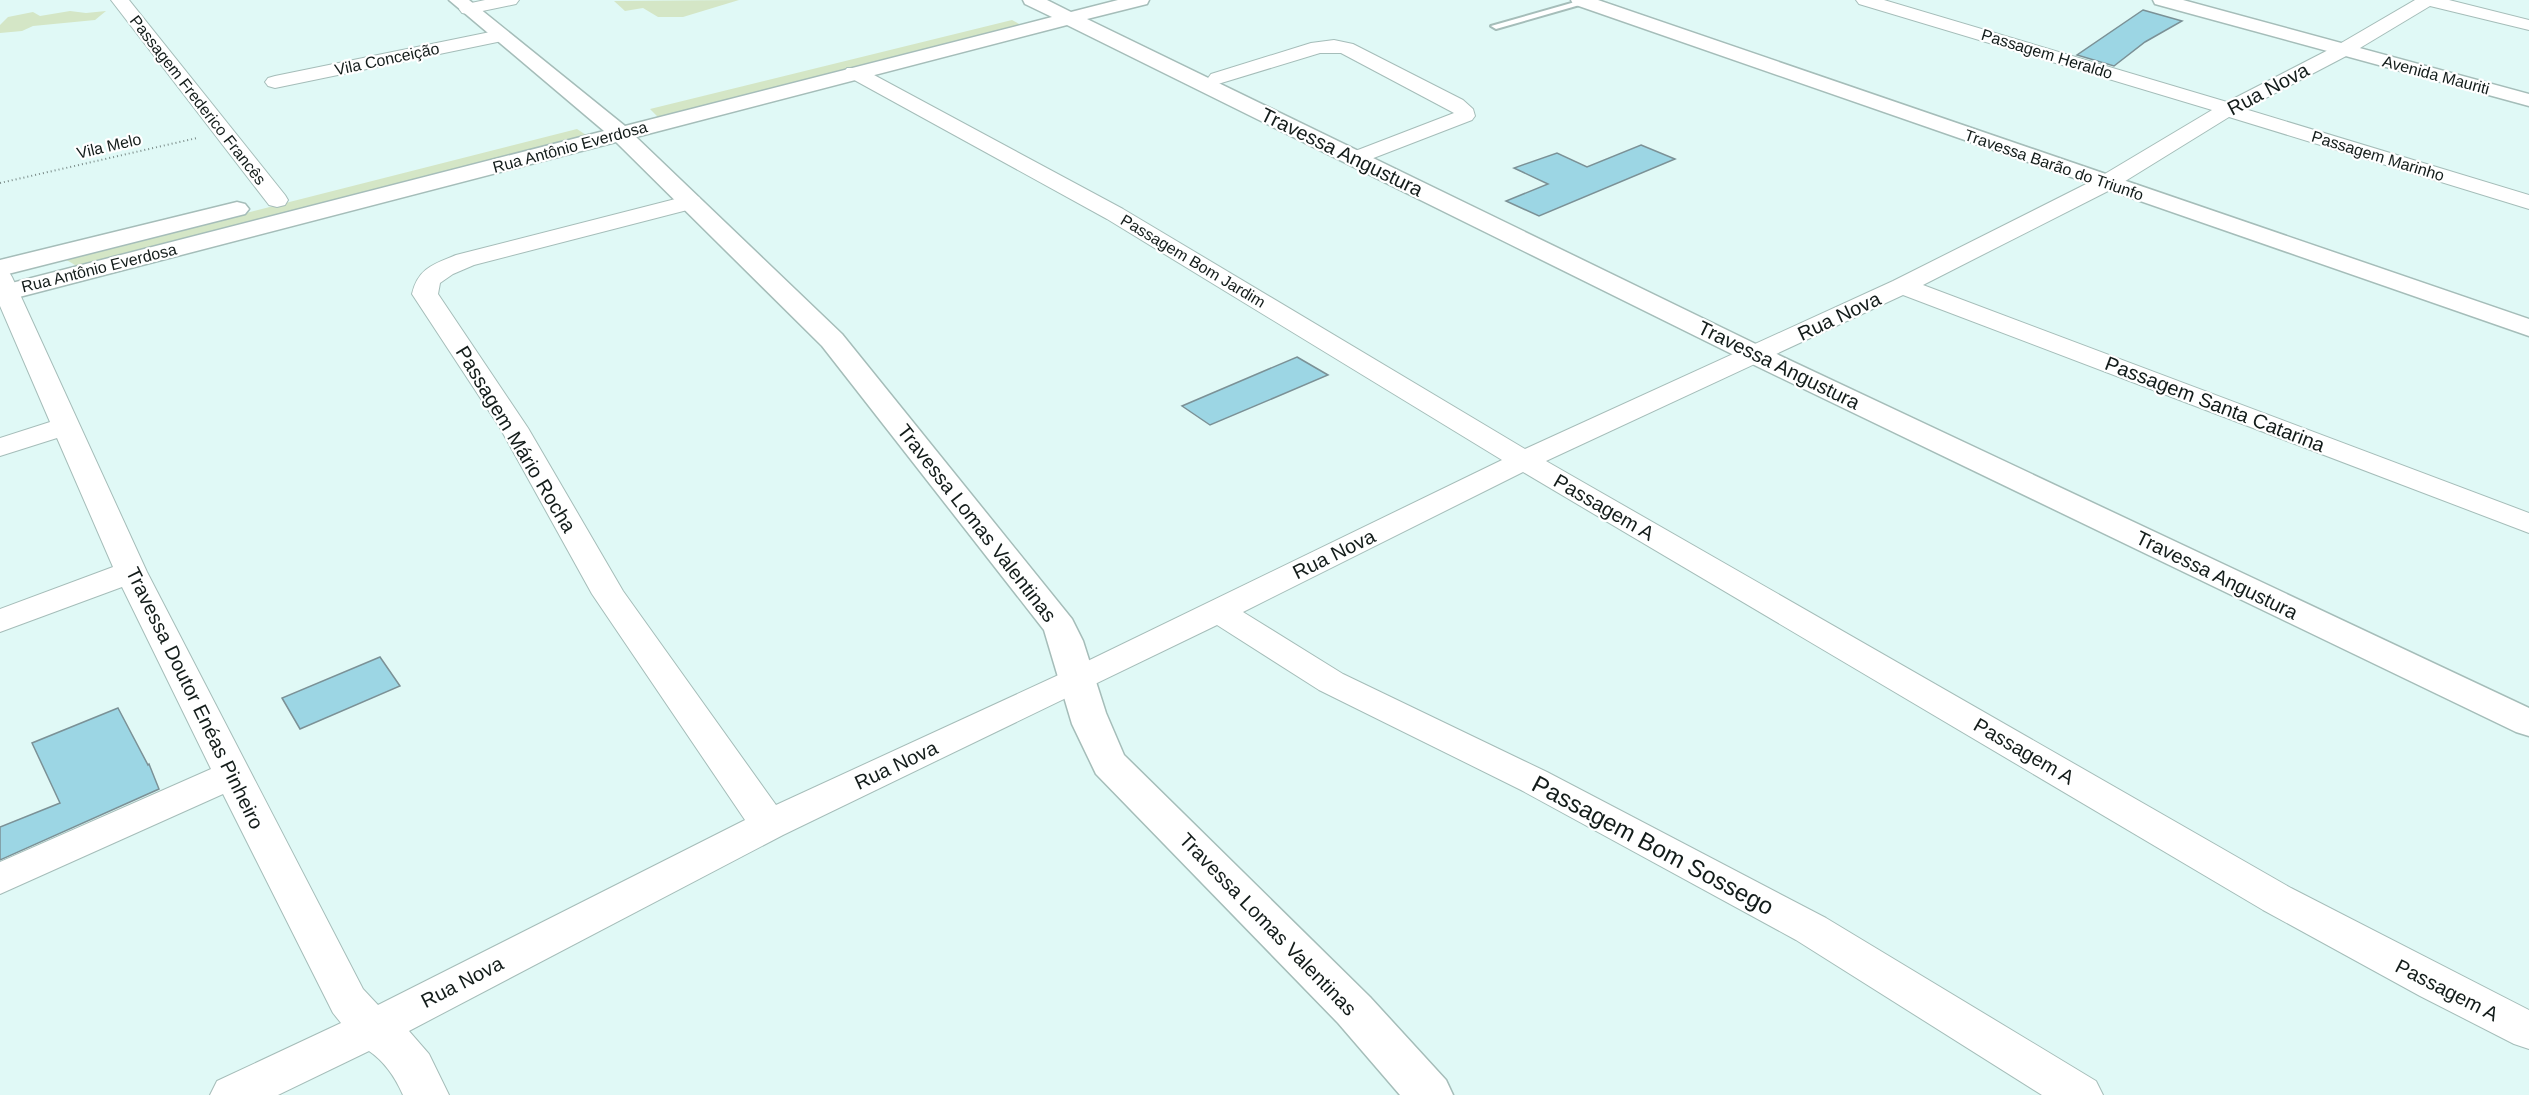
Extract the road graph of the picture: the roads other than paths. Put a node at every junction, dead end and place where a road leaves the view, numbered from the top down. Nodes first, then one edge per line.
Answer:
1 (120, 0) edge
2 (510, 0) edge
3 (1140, 0) edge
4 (1865, 0) edge
5 (2162, 0) edge
6 (2428, 0) edge
7 (1590, 1) edge
8 (463, 4) edge
9 (1054, 6) edge
10 (2529, 25) edge
11 (1496, 26) dead end
12 (500, 36) junction
13 (2343, 50) junction
14 (854, 72) junction
15 (1209, 80) junction
16 (275, 82) dead end
17 (669, 100) dead end
18 (2529, 100) edge
19 (2228, 109) junction
20 (615, 121) junction
21 (578, 123) dead end
22 (1358, 159) junction
23 (2112, 180) junction
24 (300, 194) dead end
25 (277, 200) junction
26 (691, 202) junction
27 (2529, 202) edge
28 (2265, 232) junction
29 (2, 283) edge
30 (1902, 286) junction
31 (2529, 317) edge
32 (2529, 328) edge
33 (1756, 355) junction
34 (68, 426) junction
35 (0, 447) edge
36 (1525, 460) junction
37 (2529, 524) edge
38 (131, 572) junction
39 (1218, 610) junction
40 (0, 621) edge
41 (1077, 680) junction
42 (2529, 723) edge
43 (232, 775) junction
44 (769, 825) junction
45 (0, 879) edge
46 (372, 1029) junction
47 (2529, 1031) edge
48 (233, 1095) edge
49 (426, 1095) edge
50 (1429, 1095) edge
51 (2080, 1095) edge

1 - 25 street, Passagem Frederico Francês
2 - 8 street
3 - 9 street, Rua Antônio Everdosa
4 - 19 street, Passagem Heraldo
5 - 13 street, Avenida Mauriti
6 - 10 street
6 - 13 street, Rua Nova
7 - 11 lane
7 - 23 street, Travessa Barão do Triunfo
8 - 12 street, Travessa Lomas Valentinas
9 - 14 street, Rua Antônio Everdosa
9 - 15 street, Travessa Angustura
9 - 17 street, Rua Antônio Everdosa
12 - 16 street, Vila Conceição
12 - 20 street, Travessa Lomas Valentinas
13 - 18 street, Avenida Mauriti
13 - 19 street, Rua Nova
14 - 20 street, Rua Antônio Everdosa
14 - 36 street, Passagem Bom Jardim
15 - 22 street, Travessa Angustura
15 - 22 street
19 - 23 street, Rua Nova
19 - 27 street, Passagem Marinho
20 - 21 street, Rua Antônio Everdosa
20 - 26 street, Travessa Lomas Valentinas
20 - 29 street, Rua Antônio Everdosa
22 - 33 street, Travessa Angustura
23 - 28 street, Travessa Barão do Triunfo
23 - 30 street, Rua Nova
24 - 25 street, Rua Antônio Everdosa
25 - 29 street, Rua Antônio Everdosa
26 - 41 street, Travessa Lomas Valentinas
26 - 44 street, Passagem Mário Rocha
28 - 31 street, Travessa Barão do Triunfo
28 - 32 street, Travessa Barão do Triunfo
29 - 34 street, Travessa Doutor Enéas Pinheiro
30 - 33 street, Rua Nova
30 - 37 street, Passagem Santa Catarina
33 - 36 street, Rua Nova
33 - 42 street, Travessa Angustura
34 - 35 street
34 - 38 street, Travessa Doutor Enéas Pinheiro
36 - 39 street, Rua Nova
36 - 47 street, Passagem A
38 - 40 street
38 - 43 street, Travessa Doutor Enéas Pinheiro
39 - 41 street, Rua Nova
39 - 51 street, Passagem Bom Sossego
41 - 44 street, Rua Nova
41 - 50 street, Travessa Lomas Valentinas
43 - 45 street
43 - 46 street, Travessa Doutor Enéas Pinheiro
44 - 46 street, Rua Nova
46 - 48 street, Rua Nova
46 - 49 street, Travessa Doutor Enéas Pinheiro

